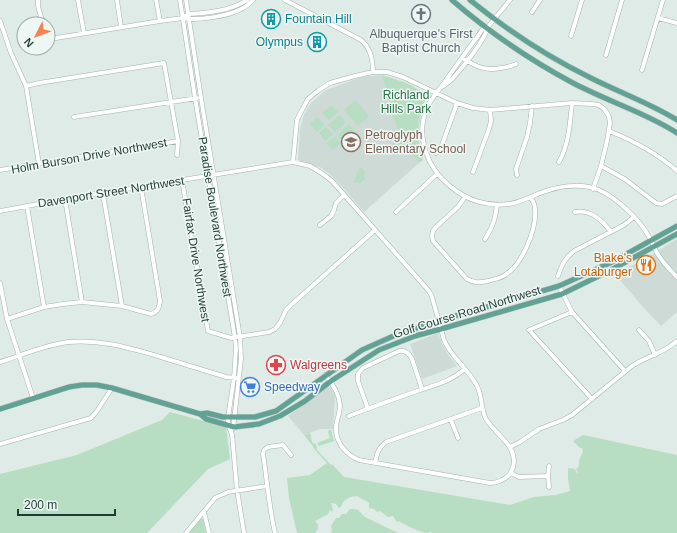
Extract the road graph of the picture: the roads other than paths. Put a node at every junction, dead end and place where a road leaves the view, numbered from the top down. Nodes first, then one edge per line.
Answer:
1 (38, 0) edge
2 (78, 0) edge
3 (117, 0) edge
4 (156, 0) edge
5 (180, 0) edge
6 (186, 0) edge
7 (246, 0) edge
8 (253, 0) edge
9 (285, 0) edge
10 (452, 0) edge
11 (470, 0) edge
12 (510, 0) edge
13 (540, 0) edge
14 (582, 0) edge
15 (622, 0) edge
16 (663, 0) edge
17 (532, 12) dead end
18 (40, 16) edge
19 (189, 17) junction
20 (183, 18) junction
21 (658, 18) junction
22 (160, 20) junction
23 (495, 20) junction
24 (0, 21) edge
25 (677, 23) edge
26 (121, 27) junction
27 (487, 28) junction
28 (84, 33) junction
29 (571, 36) dead end
30 (56, 37) edge
31 (606, 55) dead end
32 (462, 58) junction
33 (467, 61) junction
34 (516, 64) dead end
35 (642, 70) dead end
36 (373, 72) junction
37 (26, 86) junction
38 (436, 93) junction
39 (195, 98) junction
40 (201, 98) junction
41 (171, 102) junction
42 (457, 103) junction
43 (572, 103) junction
44 (532, 106) junction
45 (490, 110) junction
46 (74, 117) dead end
47 (677, 120) edge
48 (609, 131) junction
49 (677, 133) edge
50 (178, 141) junction
51 (436, 153) dead end
52 (177, 155) dead end
53 (293, 162) junction
54 (559, 162) dead end
55 (40, 164) junction
56 (601, 166) junction
57 (0, 170) edge
58 (677, 171) edge
59 (473, 172) dead end
60 (437, 174) junction
61 (517, 175) dead end
62 (211, 176) junction
63 (182, 180) junction
64 (141, 187) junction
65 (593, 189) junction
66 (103, 194) junction
67 (344, 195) junction
68 (677, 196) edge
69 (465, 197) junction
70 (531, 198) junction
71 (65, 199) junction
72 (212, 200) junction
73 (497, 204) junction
74 (28, 206) junction
75 (0, 211) edge
76 (396, 212) dead end
77 (575, 212) dead end
78 (220, 215) junction
79 (634, 217) junction
80 (320, 225) dead end
81 (677, 226) edge
82 (375, 230) junction
83 (611, 232) junction
84 (677, 234) edge
85 (485, 238) dead end
86 (651, 240) junction
87 (654, 247) junction
88 (222, 260) junction
89 (228, 264) junction
90 (229, 270) junction
91 (225, 276) junction
92 (558, 276) dead end
93 (677, 277) edge
94 (0, 283) edge
95 (559, 286) junction
96 (233, 291) junction
97 (562, 294) junction
98 (229, 298) junction
99 (82, 302) junction
100 (122, 306) junction
101 (44, 307) junction
102 (572, 312) junction
103 (7, 319) junction
104 (438, 321) junction
105 (441, 330) junction
106 (639, 330) dead end
107 (240, 337) junction
108 (235, 338) junction
109 (677, 341) edge
110 (655, 355) junction
111 (18, 356) junction
112 (0, 362) edge
113 (465, 369) junction
114 (626, 372) junction
115 (325, 375) junction
116 (236, 378) junction
117 (331, 381) junction
118 (112, 388) junction
119 (422, 389) junction
120 (33, 398) junction
121 (592, 399) junction
122 (482, 408) junction
123 (0, 409) edge
124 (368, 409) junction
125 (200, 414) junction
126 (350, 416) dead end
127 (231, 418) junction
128 (451, 420) junction
129 (228, 425) junction
130 (234, 426) junction
131 (232, 434) junction
132 (458, 438) dead end
133 (0, 444) edge
134 (510, 447) junction
135 (291, 455) dead end
136 (375, 463) junction
137 (549, 466) dead end
138 (511, 473) junction
139 (548, 476) junction
140 (267, 486) junction
141 (549, 487) dead end
142 (237, 490) junction
143 (204, 512) junction
144 (186, 533) edge
145 (209, 533) edge
146 (244, 533) edge
147 (275, 533) edge

1 - 18 street
2 - 28 street
3 - 26 street
4 - 22 street
5 - 20 street, Paradise Boulevard Northwest
6 - 19 street, Paradise Boulevard Northwest
7 - 19 street
8 - 19 street
9 - 36 street
10 - 27 main road
11 - 23 main road
12 - 23 street
13 - 17 street
14 - 29 street
15 - 31 street
16 - 21 street
19 - 20 street
19 - 40 street, Paradise Boulevard Northwest
20 - 22 street
20 - 39 street, Paradise Boulevard Northwest
21 - 25 street
21 - 35 street
22 - 26 street
23 - 27 street
23 - 47 main road
24 - 37 street
26 - 28 street
27 - 32 street
27 - 33 street
27 - 49 main road
28 - 30 street
32 - 33 street
32 - 38 street
33 - 34 street
33 - 38 street
36 - 38 street
36 - 53 street
37 - 41 street
37 - 55 street
38 - 42 street
38 - 60 street
39 - 40 street
39 - 41 street
39 - 62 street, Paradise Boulevard Northwest
40 - 62 street, Paradise Boulevard Northwest
41 - 46 street
41 - 50 street
42 - 45 street
42 - 51 street
43 - 44 street
43 - 48 street
43 - 54 street
44 - 45 street
44 - 61 street
45 - 59 street
48 - 56 street
48 - 58 street
50 - 52 street
50 - 55 street, Holm Burson Drive Northwest
53 - 62 street, Davenport Street Northwest
53 - 67 street
55 - 57 street, Holm Burson Drive Northwest
56 - 65 street
56 - 68 street
60 - 69 street
60 - 76 street
62 - 63 street, Davenport Street Northwest
62 - 72 street, Paradise Boulevard Northwest
62 - 78 street, Paradise Boulevard Northwest
63 - 64 street, Davenport Street Northwest
63 - 108 street, Fairfax Drive Northwest
64 - 66 street, Davenport Street Northwest
64 - 100 street
65 - 70 street
65 - 79 street
66 - 71 street, Davenport Street Northwest
66 - 100 street
67 - 80 street
67 - 82 street
69 - 70 street
69 - 73 street
70 - 73 street
71 - 74 street, Davenport Street Northwest
71 - 99 street
72 - 78 street
72 - 88 street, Paradise Boulevard Northwest
73 - 85 street
74 - 75 street, Davenport Street Northwest
74 - 101 street
77 - 83 street
78 - 89 street, Paradise Boulevard Northwest
79 - 83 street
79 - 86 street
81 - 86 main road, Golf Course Road Northwest
82 - 104 street
82 - 107 street, Fairfax Drive Northwest
83 - 92 street
84 - 87 main road, Golf Course Road Northwest
86 - 87 street
86 - 95 main road, Golf Course Road Northwest
87 - 93 street
87 - 97 main road, Golf Course Road Northwest
88 - 89 street
88 - 91 street, Paradise Boulevard Northwest
89 - 90 street, Paradise Boulevard Northwest
90 - 91 street
90 - 96 street, Paradise Boulevard Northwest
91 - 98 street, Paradise Boulevard Northwest
94 - 103 street
95 - 97 street
95 - 104 main road, Golf Course Road Northwest
96 - 98 street
96 - 107 street, Paradise Boulevard Northwest
97 - 102 street
97 - 105 main road, Golf Course Road Northwest
98 - 108 street, Paradise Boulevard Northwest
99 - 100 street
99 - 101 street
101 - 103 street
102 - 114 street
102 - 121 street
103 - 111 street
104 - 105 street
104 - 115 main road, Golf Course Road Northwest
105 - 113 street
105 - 117 main road, Golf Course Road Northwest
106 - 110 street
107 - 108 street, Fairfax Drive Northwest
107 - 116 street, Paradise Boulevard Northwest
108 - 116 street, Paradise Boulevard Northwest
109 - 110 street
110 - 114 street
111 - 112 street
111 - 116 street
111 - 120 street
113 - 119 street
113 - 122 street
114 - 121 street
115 - 117 street
115 - 127 main road, Golf Course Road Northwest
116 - 127 street, Paradise Boulevard Northwest
117 - 130 main road, Golf Course Road Northwest
117 - 136 street
118 - 120 main road, Golf Course Road Northwest
118 - 125 main road, Golf Course Road Northwest
118 - 133 street
119 - 124 street
119 - 124 street
120 - 123 main road, Golf Course Road Northwest
121 - 134 street
122 - 128 street
122 - 134 street
124 - 126 street
125 - 127 main road, Golf Course Road Northwest
125 - 129 main road, Golf Course Road Northwest
127 - 129 street, Paradise Boulevard Northwest
127 - 130 street, Paradise Boulevard Northwest
128 - 132 street
128 - 136 street
129 - 130 main road, Golf Course Road Northwest
129 - 131 street, Paradise Boulevard Northwest
130 - 131 street, Paradise Boulevard Northwest
131 - 142 street, Paradise Boulevard Northwest
134 - 138 street
135 - 140 street
136 - 138 street
137 - 139 street
138 - 139 street
139 - 141 street
140 - 142 street
140 - 147 street
142 - 143 street
142 - 146 street, Paradise Boulevard Northwest
143 - 144 street
143 - 145 street

